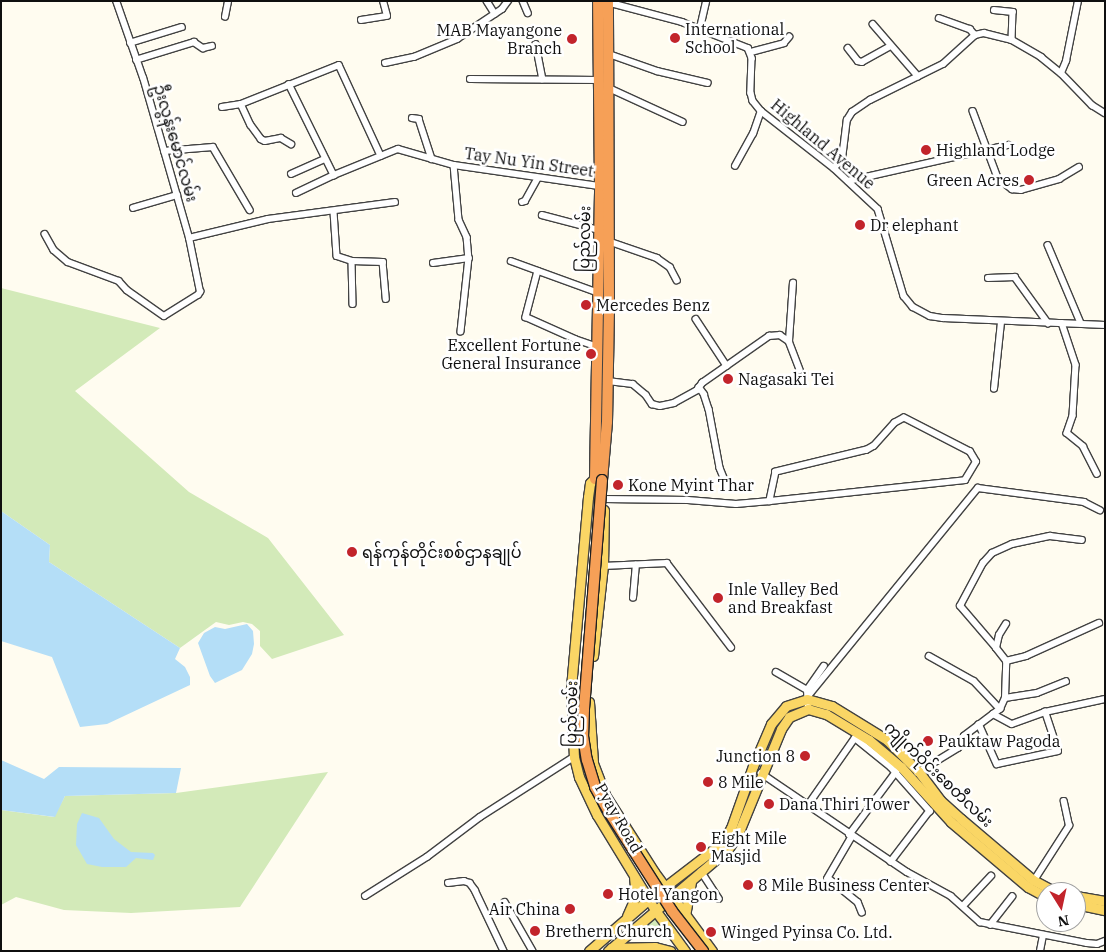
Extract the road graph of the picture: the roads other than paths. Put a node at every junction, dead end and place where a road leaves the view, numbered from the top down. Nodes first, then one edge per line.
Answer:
1 (116, 1) edge
2 (228, 1) edge
3 (383, 1) edge
4 (487, 1) edge
5 (508, 1) edge
6 (523, 1) edge
7 (706, 1) edge
8 (1078, 1) edge
9 (603, 2) edge
10 (994, 10) dead end
11 (528, 12) dead end
12 (495, 14) junction
13 (225, 17) dead end
14 (940, 18) dead end
15 (361, 20) dead end
16 (873, 24) dead end
17 (182, 27) dead end
18 (700, 28) junction
19 (975, 35) junction
20 (789, 36) dead end
21 (1012, 40) junction
22 (130, 43) junction
23 (536, 44) dead end
24 (212, 46) dead end
25 (891, 46) junction
26 (848, 48) dead end
27 (751, 52) junction
28 (609, 54) junction
29 (136, 60) junction
30 (385, 63) dead end
31 (1061, 73) junction
32 (918, 76) junction
33 (470, 79) dead end
34 (543, 80) junction
35 (599, 80) junction
36 (708, 83) dead end
37 (289, 84) junction
38 (610, 88) junction
39 (241, 104) junction
40 (222, 107) dead end
41 (761, 111) junction
42 (973, 111) dead end
43 (1105, 113) edge
44 (412, 118) dead end
45 (683, 122) dead end
46 (291, 144) dead end
47 (1008, 144) dead end
48 (164, 150) junction
49 (987, 151) junction
50 (380, 156) junction
51 (325, 159) junction
52 (432, 159) junction
53 (454, 165) junction
54 (735, 166) dead end
55 (1079, 167) dead end
56 (834, 168) junction
57 (291, 174) dead end
58 (334, 174) junction
59 (538, 178) junction
60 (848, 181) junction
61 (600, 186) junction
62 (296, 193) dead end
63 (177, 195) junction
64 (395, 202) dead end
65 (522, 202) dead end
66 (133, 208) dead end
67 (250, 210) dead end
68 (334, 212) junction
69 (542, 215) dead end
70 (599, 230) junction
71 (45, 234) dead end
72 (189, 238) junction
73 (608, 241) junction
74 (1048, 245) dead end
75 (469, 258) junction
76 (352, 261) junction
77 (511, 261) dead end
78 (433, 263) dead end
79 (538, 270) junction
80 (988, 278) dead end
81 (676, 280) dead end
82 (793, 283) dead end
83 (598, 293) junction
84 (386, 299) dead end
85 (353, 304) dead end
86 (696, 319) dead end
87 (1001, 322) junction
88 (1048, 323) junction
89 (1062, 323) junction
90 (1081, 323) junction
91 (1105, 325) edge
92 (461, 332) dead end
93 (789, 341) junction
94 (598, 347) junction
95 (726, 366) junction
96 (800, 370) dead end
97 (608, 381) junction
98 (699, 387) junction
99 (994, 389) dead end
100 (1097, 474) dead end
101 (598, 478) junction
102 (733, 486) dead end
103 (604, 499) junction
104 (770, 501) junction
105 (1100, 510) dead end
106 (1082, 540) dead end
107 (636, 565) junction
108 (603, 566) junction
109 (633, 598) dead end
110 (1099, 623) dead end
111 (1006, 624) dead end
112 (731, 647) dead end
113 (996, 648) junction
114 (929, 656) dead end
115 (1006, 661) junction
116 (824, 666) dead end
117 (776, 672) dead end
118 (1066, 681) dead end
119 (808, 694) junction
120 (1005, 698) junction
121 (1105, 699) edge
122 (808, 709) junction
123 (1000, 709) junction
124 (1045, 712) junction
125 (993, 714) junction
126 (979, 724) junction
127 (574, 757) junction
128 (593, 763) junction
129 (896, 772) junction
130 (761, 773) junction
131 (915, 775) junction
132 (579, 777) joint
133 (1064, 802) dead end
134 (808, 805) junction
135 (851, 836) junction
136 (891, 862) junction
137 (701, 871) junction
138 (654, 872) junction
139 (633, 873) junction
140 (681, 875) junction
141 (991, 876) dead end
142 (692, 879) junction
143 (448, 883) dead end
144 (1031, 884) junction
145 (1036, 886) edge
146 (666, 887) junction
147 (1036, 888) edge
148 (365, 896) dead end
149 (672, 896) junction
150 (1012, 897) dead end
151 (1086, 898) edge
152 (649, 899) junction
153 (719, 899) dead end
154 (1105, 901) edge
155 (505, 902) dead end
156 (963, 906) junction
157 (1086, 906) edge
158 (656, 910) junction
159 (1105, 910) edge
160 (862, 912) dead end
161 (685, 916) junction
162 (626, 919) junction
163 (990, 925) junction
164 (1043, 935) junction
165 (1105, 941) edge
166 (703, 946) edge
167 (609, 950) edge
168 (504, 951) edge
169 (533, 951) edge
170 (589, 951) edge
171 (670, 951) edge
172 (685, 951) edge
173 (693, 951) edge
174 (712, 951) edge
175 (1040, 951) edge

1 - 22 street, ဦးလွန်းမောင်လမ်း
2 - 13 street
3 - 15 street
4 - 12 street
5 - 12 street
6 - 11 street
7 - 18 street
8 - 31 street
9 - 18 street
9 - 28 highway, ပြည်လမ်း
9 - 35 highway, ပြည်လမ်း
10 - 21 street
12 - 30 street
14 - 19 street
16 - 25 street
17 - 22 street
18 - 27 street
19 - 21 street
19 - 32 street
20 - 27 street
21 - 31 street
22 - 29 street, ဦးလွန်းမောင်လမ်း
23 - 34 street
24 - 29 street
25 - 26 street
25 - 32 street
27 - 41 street, Highland Avenue
28 - 36 street
28 - 38 highway, ပြည်လမ်း
29 - 48 street, ဦးလွန်းမောင်လမ်း
31 - 43 street
32 - 56 street
33 - 34 street
34 - 35 street
35 - 61 highway, ပြည်လမ်း
37 - 39 street
37 - 50 street
37 - 51 street
38 - 45 street
38 - 73 highway, ပြည်လမ်း
39 - 40 street
39 - 46 street
41 - 54 street
41 - 56 street, Highland Avenue
42 - 49 street
44 - 52 street
47 - 49 street
48 - 63 street, ဦးလွန်းမောင်လမ်း
48 - 67 street
49 - 55 street
49 - 60 street
50 - 52 street, Tay Nu Yin Street
50 - 58 street, Tay Nu Yin Street
51 - 57 street
51 - 58 street
52 - 53 street, Tay Nu Yin Street
53 - 59 street, Tay Nu Yin Street
53 - 75 street
56 - 60 street, Highland Avenue
58 - 62 street, Tay Nu Yin Street
59 - 61 street, Tay Nu Yin Street
59 - 65 street
60 - 87 street, Highland Avenue
61 - 70 highway, ပြည်လမ်း
63 - 66 street
63 - 72 street, ဦးလွန်းမောင်လမ်း
64 - 68 street
68 - 72 street
68 - 76 street
69 - 70 street
70 - 83 highway, ပြည်လမ်း
71 - 72 street, ဦးလွန်းမောင်လမ်း
73 - 81 street
73 - 97 highway, ပြည်လမ်း
74 - 90 street
75 - 78 street
75 - 92 street
76 - 84 street
76 - 85 street
77 - 79 street
79 - 83 street
79 - 94 street
80 - 88 street
82 - 93 street
83 - 94 highway, ပြည်လမ်း
86 - 95 street
87 - 88 street, Highland Avenue
87 - 99 street
88 - 89 street, Highland Avenue
89 - 90 street, Highland Avenue
89 - 100 street
90 - 91 street, Highland Avenue
93 - 95 street
93 - 96 street
94 - 101 highway, ပြည်လမ်း
95 - 98 street
97 - 98 street
97 - 101 highway, ပြည်လမ်း
98 - 102 street
101 - 103 main road, ပြည်လမ်း
101 - 127 main road, ပြည်လမ်း
101 - 166 highway, ပြည်လမ်း, bridge
101 - 173 highway, ပြည်လမ်း
103 - 104 street
103 - 108 main road, ပြည်လမ်း
104 - 104 street
105 - 119 street
106 - 113 street
107 - 108 street
107 - 109 street
107 - 112 street
108 - 128 main road, ပြည်လမ်း
110 - 115 street
111 - 113 street
113 - 115 street
114 - 123 street
115 - 120 street
116 - 119 street
117 - 119 street
118 - 120 street
119 - 122 street
119 - 131 main road, ကျိုက်ဝိုင်းစေတီလမ်း
119 - 140 main road
120 - 123 street
121 - 124 street
122 - 130 main road
122 - 131 main road
123 - 125 street
124 - 125 street
124 - 126 street
125 - 126 street
126 - 131 street
127 - 128 main road
127 - 132 main road, ပြည်လမ်း
127 - 148 street
128 - 138 main road, ပြည်လမ်း
129 - 134 street
129 - 135 street
129 - 136 street
130 - 134 street
130 - 137 main road
131 - 144 main road
132 - 139 main road, Pyay Road
133 - 144 street
134 - 135 street
135 - 136 street
135 - 160 street
136 - 156 street
137 - 142 main road
137 - 153 street
138 - 140 main road
138 - 146 main road, ပြည်လမ်း
139 - 152 main road
139 - 162 main road
140 - 146 main road
141 - 156 street
142 - 149 main road
142 - 161 main road
143 - 168 street
144 - 145 main road
144 - 147 main road
146 - 149 main road, ပြည်လမ်း
146 - 152 main road
149 - 158 main road
149 - 161 main road
150 - 163 street
151 - 154 main road
152 - 158 main road
152 - 162 main road
155 - 169 street
156 - 163 street
157 - 159 main road
158 - 167 main road
158 - 172 main road
161 - 166 main road
162 - 170 main road
163 - 164 street
164 - 165 street
164 - 175 street
166 - 173 street
166 - 174 main road, ပြည်လမ်း
167 - 171 main road

